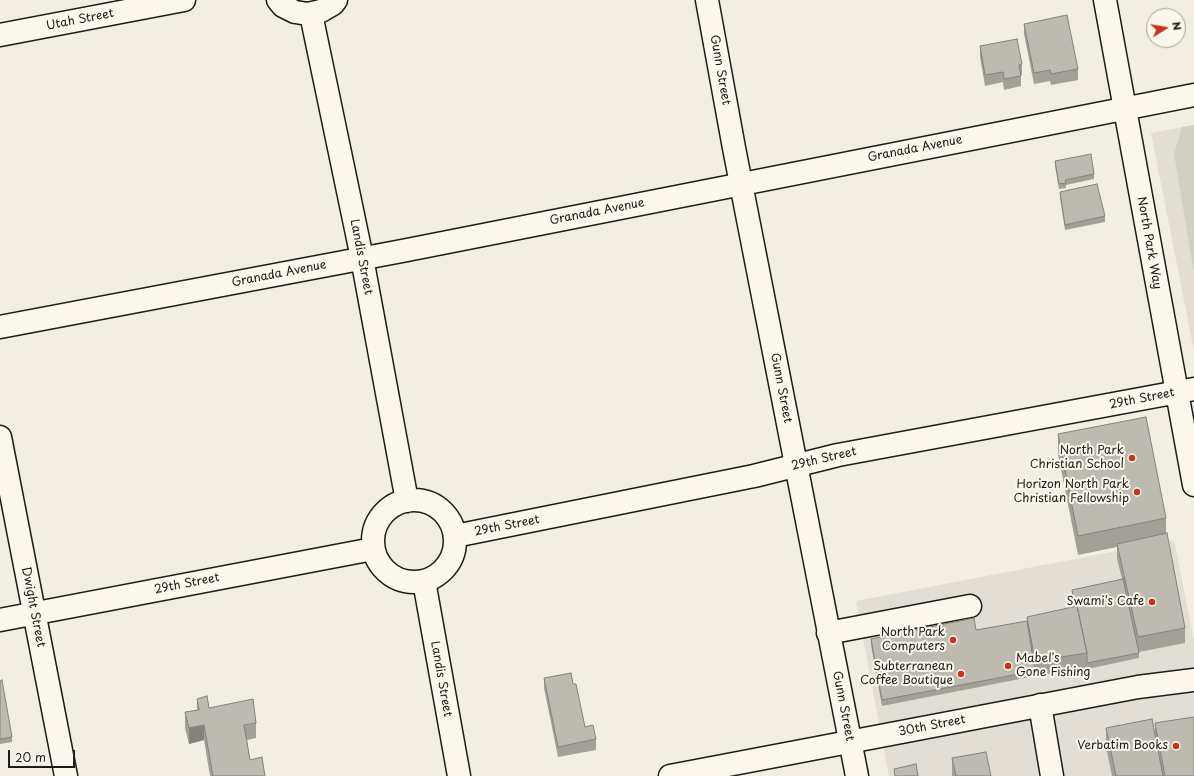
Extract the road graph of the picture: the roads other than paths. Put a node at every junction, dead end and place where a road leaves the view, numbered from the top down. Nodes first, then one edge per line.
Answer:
1 (184, 0) edge
2 (278, 0) edge
3 (336, 0) edge
4 (707, 0) edge
5 (1105, 0) edge
6 (311, 14) junction
7 (0, 35) edge
8 (1194, 95) edge
9 (1125, 108) junction
10 (741, 184) junction
11 (362, 258) junction
12 (0, 327) edge
13 (1185, 391) edge
14 (0, 437) edge
15 (796, 466) junction
16 (1194, 485) edge
17 (407, 501) junction
18 (455, 536) junction
19 (373, 549) junction
20 (424, 581) junction
21 (970, 606) dead end
22 (34, 613) junction
23 (0, 620) edge
24 (828, 633) junction
25 (1194, 680) edge
26 (1040, 705) junction
27 (850, 742) junction
28 (66, 776) edge
29 (459, 776) edge
30 (670, 776) edge
31 (857, 776) edge
32 (1052, 776) edge

1 - 7 street, Utah Street
2 - 6 street
3 - 6 street
4 - 10 street, Gunn Street
5 - 9 street, North Park Way
6 - 11 street, Landis Street
8 - 9 street, Granada Avenue
9 - 10 street, Granada Avenue
9 - 13 street, North Park Way
10 - 11 street, Granada Avenue
10 - 15 street, Gunn Street
11 - 12 street, Granada Avenue
11 - 17 street, Landis Street
13 - 15 street, 29th Street
13 - 16 street, North Park Way
14 - 22 street, Dwight Street
15 - 18 street, 29th Street
15 - 24 street, Gunn Street
17 - 18 street
17 - 19 street
18 - 20 street
19 - 20 street
19 - 22 street, 29th Street
20 - 29 street, Landis Street
21 - 24 street
22 - 23 street, 29th Street
22 - 28 street, Dwight Street
24 - 27 street, Gunn Street
25 - 26 street, 30th Street
26 - 27 street, 30th Street
26 - 32 street
27 - 30 street, 30th Street
27 - 31 street, Gunn Street

